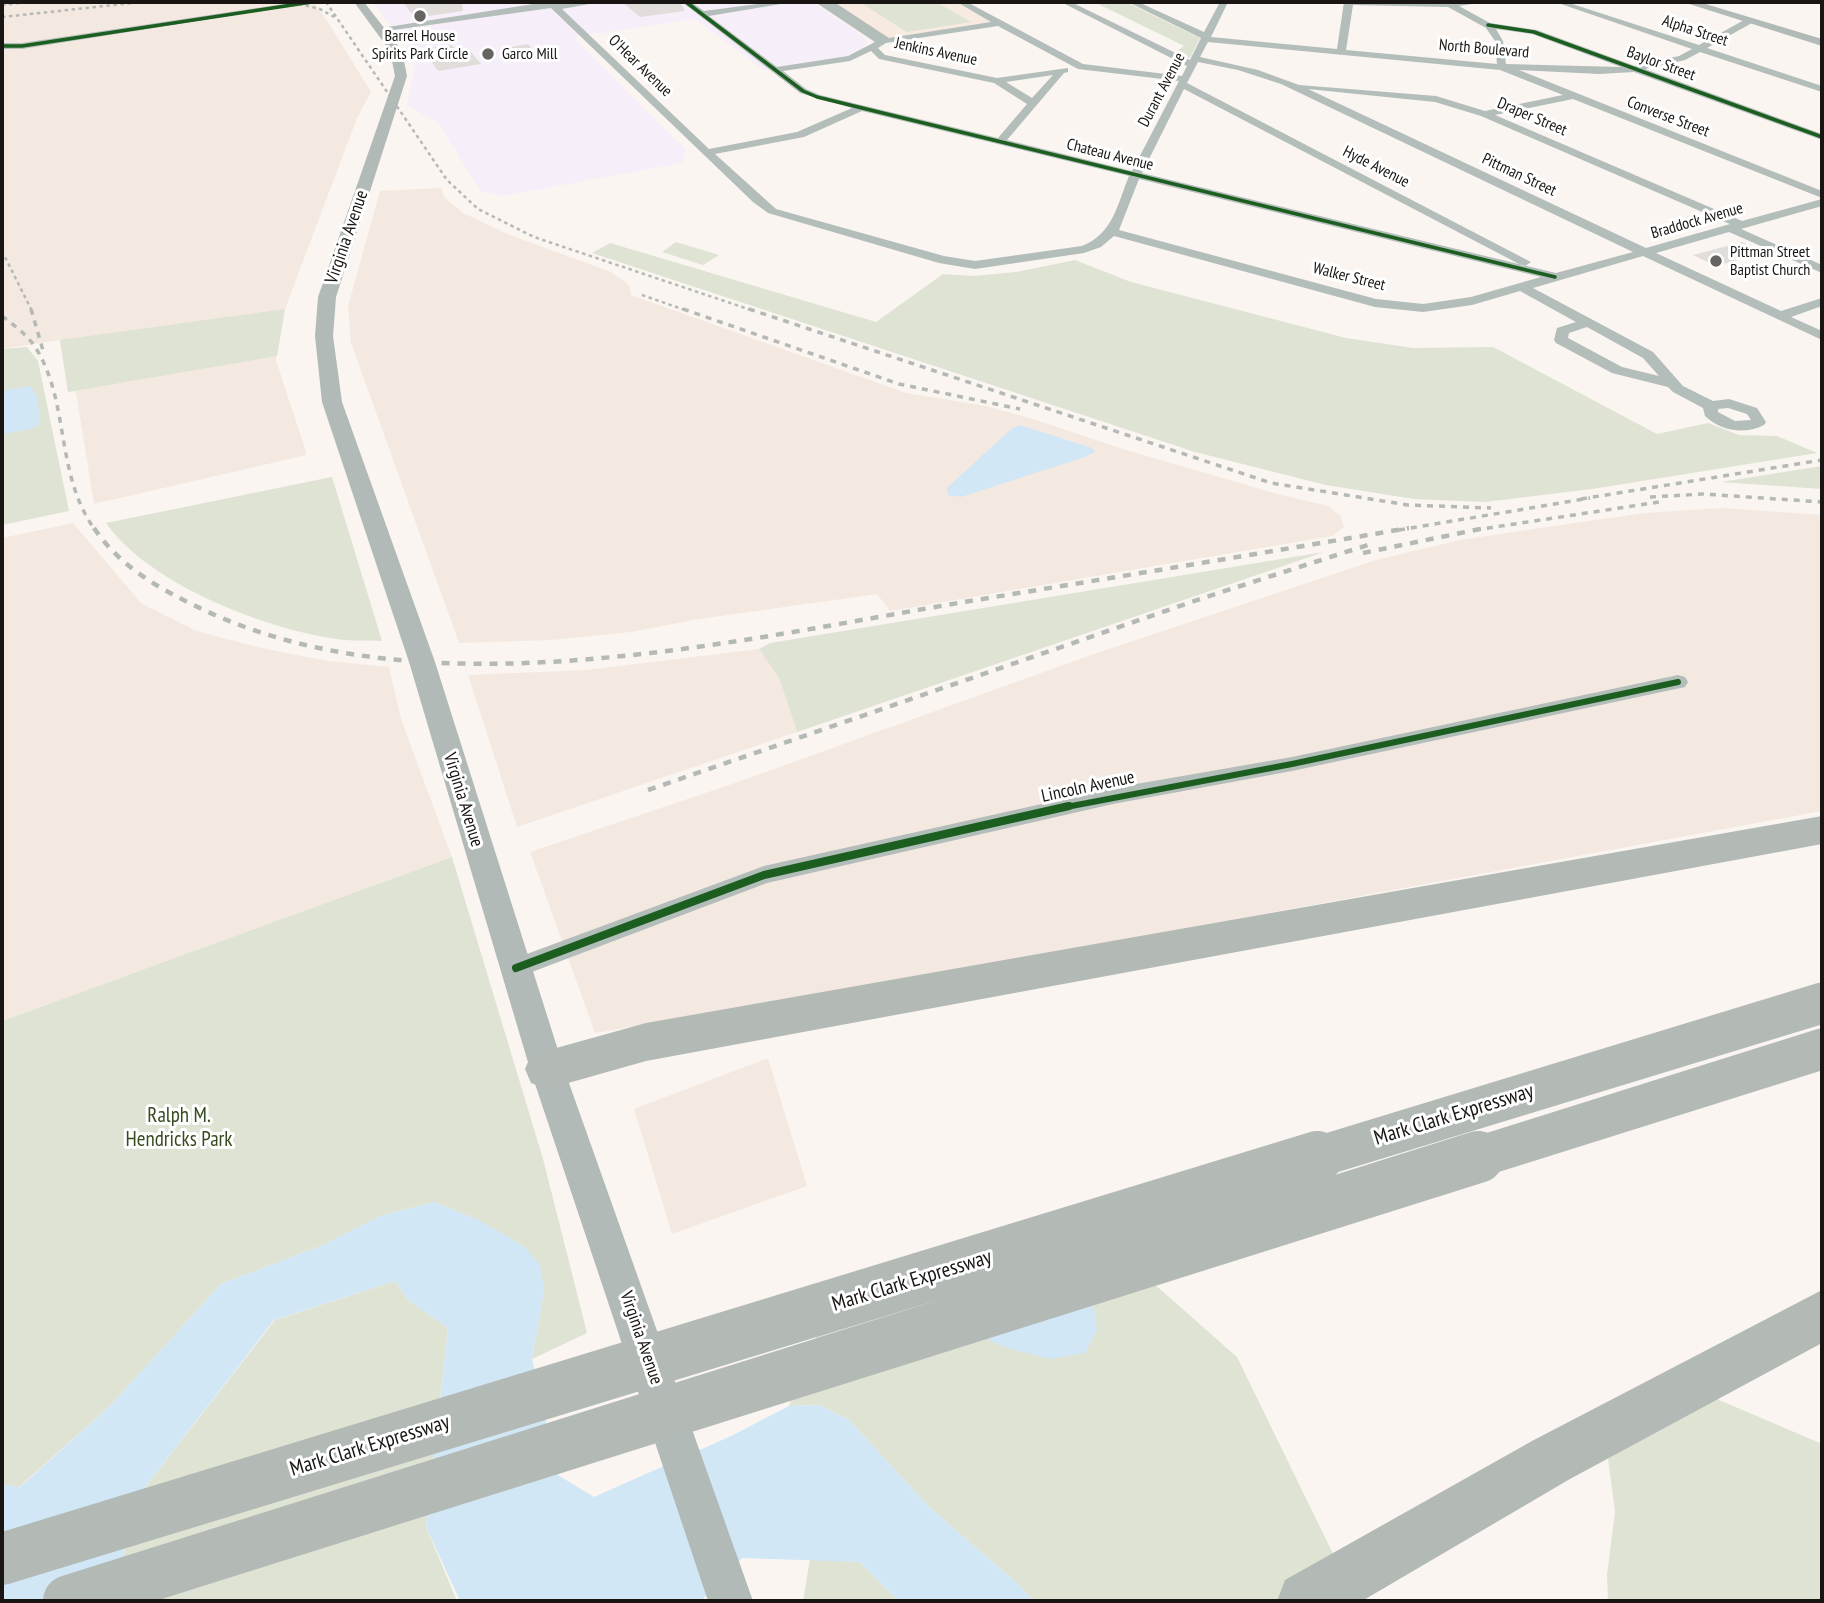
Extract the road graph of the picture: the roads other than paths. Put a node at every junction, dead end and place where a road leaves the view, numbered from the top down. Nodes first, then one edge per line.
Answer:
1 (312, 2) edge
2 (359, 2) edge
3 (596, 2) edge
4 (686, 2) edge
5 (789, 2) edge
6 (819, 2) edge
7 (829, 2) edge
8 (961, 2) edge
9 (1065, 2) edge
10 (1132, 2) edge
11 (1224, 2) edge
12 (1348, 2) edge
13 (1480, 2) edge
14 (1559, 2) edge
15 (1688, 2) edge
16 (553, 4) edge
17 (1450, 5) junction
18 (702, 14) junction
19 (1749, 21) junction
20 (999, 23) junction
21 (1488, 25) junction
22 (379, 29) junction
23 (1206, 38) junction
24 (884, 41) junction
25 (1822, 43) edge
26 (2, 46) edge
27 (872, 47) junction
28 (1702, 48) junction
29 (1341, 52) junction
30 (882, 57) junction
31 (850, 58) junction
32 (1194, 62) junction
33 (1081, 67) junction
34 (1502, 67) junction
35 (1633, 69) junction
36 (775, 70) junction
37 (1060, 71) junction
38 (997, 81) junction
39 (1184, 82) junction
40 (1298, 85) junction
41 (1822, 89) edge
42 (1572, 96) junction
43 (1031, 102) junction
44 (861, 108) junction
45 (1485, 114) junction
46 (1822, 137) edge
47 (1000, 142) junction
48 (708, 152) junction
49 (1135, 176) junction
50 (1822, 195) edge
51 (1822, 202) edge
52 (1736, 226) junction
53 (1112, 232) junction
54 (1645, 252) junction
55 (1822, 268) edge
56 (1580, 271) joint
57 (1555, 277) junction
58 (1522, 287) junction
59 (1822, 302) edge
60 (1780, 316) junction
61 (1589, 323) junction
62 (1822, 336) edge
63 (1671, 383) junction
64 (1711, 406) dead end
65 (1678, 682) dead end
66 (1822, 830) edge
67 (516, 968) junction
68 (1822, 1003) edge
69 (1822, 1049) edge
70 (547, 1069) junction
71 (1822, 1315) edge
72 (2, 1559) edge
73 (69, 1601) edge
74 (731, 1601) edge
75 (1306, 1601) edge

1 - 26 street
2 - 22 main road, Virginia Avenue
3 - 16 street
4 - 18 street, Chateau Avenue
5 - 18 street
6 - 24 street
7 - 24 street
8 - 20 street
9 - 32 street, Pittman Street
10 - 23 street, North Boulevard
11 - 23 street, Durant Avenue
12 - 17 street
12 - 29 street
13 - 17 street
14 - 28 street, Alpha Street
15 - 19 main road
16 - 22 street
16 - 48 street, O'Hear Avenue
17 - 21 street, Baylor Street
18 - 36 street, Chateau Avenue
19 - 25 main road
19 - 28 street, North Boulevard
20 - 24 street
20 - 33 street
21 - 34 street
21 - 35 street, Baylor Street
22 - 67 main road, Virginia Avenue
23 - 29 street, North Boulevard
23 - 32 street, Durant Avenue
24 - 27 street
27 - 30 street, Jenkins Avenue
27 - 31 street
28 - 35 street, North Boulevard
28 - 41 street, Alpha Street
29 - 34 street, North Boulevard
30 - 31 street
30 - 38 street, Jenkins Avenue
31 - 36 street
32 - 39 street, Durant Avenue
32 - 40 street, Pittman Street
33 - 37 street, Jenkins Avenue
33 - 39 street
34 - 35 street, North Boulevard
34 - 42 street, Converse Street
35 - 46 street, Baylor Street
36 - 44 street, Chateau Avenue
37 - 38 street, Jenkins Avenue
37 - 43 street
38 - 43 street, Jenkins Avenue
39 - 49 street, Durant Avenue
39 - 57 street, Hyde Avenue
40 - 45 street, Draper Street
40 - 54 street, Pittman Street
42 - 45 street
42 - 50 street, Converse Street
43 - 47 street
44 - 47 street, Chateau Avenue
44 - 48 street
45 - 52 street, Draper Street
47 - 49 street, Chateau Avenue
48 - 53 street, O'Hear Avenue
49 - 53 street, Durant Avenue
49 - 57 street, Chateau Avenue
51 - 52 street, Braddock Avenue
52 - 54 street, Braddock Avenue
52 - 55 street, Draper Street
53 - 58 street, Walker Street
54 - 56 street, Braddock Avenue
54 - 60 street, Pittman Street
56 - 57 street, Walker Street
57 - 58 street, Walker Street
58 - 61 street
59 - 60 street
60 - 62 street, Pittman Street
61 - 63 street
61 - 63 street
63 - 64 street
65 - 67 street, Lincoln Avenue
66 - 70 highway
67 - 70 main road, Virginia Avenue
68 - 72 highway, Mark Clark Expressway, bridge
69 - 73 highway, bridge
70 - 74 main road, Virginia Avenue, bridge
71 - 75 highway

